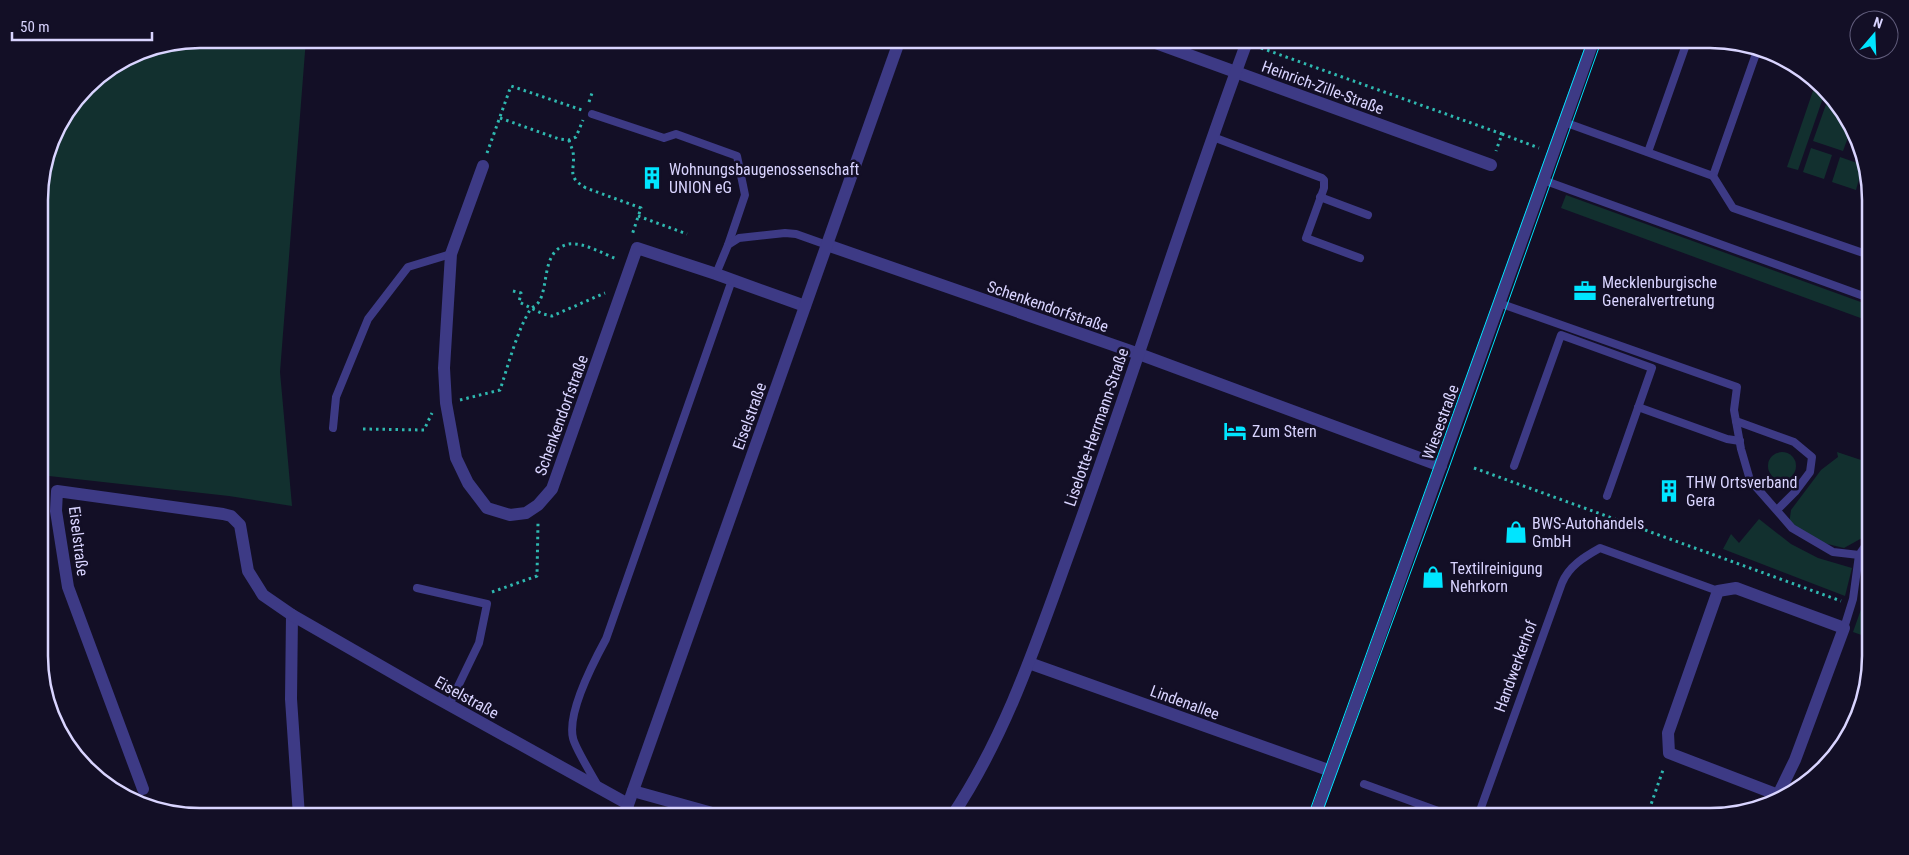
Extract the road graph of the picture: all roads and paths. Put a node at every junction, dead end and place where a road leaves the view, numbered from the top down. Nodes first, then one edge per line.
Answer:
1 (897, 48) edge
2 (1169, 48) edge
3 (1245, 48) edge
4 (1266, 48) edge
5 (1591, 48) edge
6 (1685, 48) edge
7 (1755, 55) edge
8 (1236, 73) junction
9 (592, 93) dead end
10 (567, 105) dead end
11 (589, 112) joint
12 (500, 118) junction
13 (583, 119) dead end
14 (1564, 122) junction
15 (1502, 134) junction
16 (1213, 137) junction
17 (569, 140) junction
18 (1553, 152) junction
19 (1648, 152) junction
20 (483, 166) joint
21 (1491, 166) joint
22 (1713, 176) junction
23 (1543, 180) junction
24 (1320, 197) junction
25 (1368, 215) dead end
26 (638, 216) junction
27 (687, 234) dead end
28 (631, 237) dead end
29 (728, 245) junction
30 (827, 245) junction
31 (1862, 253) edge
32 (451, 254) junction
33 (1360, 258) dead end
34 (631, 264) junction
35 (716, 274) junction
36 (626, 278) junction
37 (732, 280) junction
38 (514, 291) dead end
39 (1862, 295) edge
40 (1499, 303) junction
41 (805, 306) junction
42 (530, 309) junction
43 (1139, 354) junction
44 (446, 403) junction
45 (1638, 408) junction
46 (1736, 421) junction
47 (333, 428) dead end
48 (363, 429) dead end
49 (424, 430) dead end
50 (1740, 441) junction
51 (1441, 466) junction
52 (1514, 466) dead end
53 (1474, 468) dead end
54 (1608, 496) dead end
55 (538, 505) junction
56 (1777, 510) junction
57 (1862, 551) edge
58 (1859, 555) junction
59 (417, 588) dead end
60 (1718, 591) junction
61 (484, 603) junction
62 (1851, 604) junction
63 (292, 615) junction
64 (1844, 628) junction
65 (1029, 663) junction
66 (449, 705) junction
67 (1669, 753) junction
68 (1331, 771) junction
69 (1364, 784) dead end
70 (144, 790) dead end
71 (600, 790) junction
72 (1780, 790) edge
73 (633, 791) junction
74 (1774, 793) edge
75 (1318, 807) edge
76 (1428, 807) edge
77 (1481, 807) edge
78 (1650, 807) edge
79 (298, 808) edge
80 (623, 808) edge
81 (627, 808) edge
82 (693, 808) edge
83 (958, 808) edge

1 - 30 street, Eiselstraße
2 - 8 street, Heinrich-Zille-Straße
3 - 8 street, Liselotte-Herrmann-Straße
4 - 15 path
5 - 14 street, Wiesestraße
6 - 19 lane
7 - 22 lane
8 - 16 street, Liselotte-Herrmann-Straße
8 - 21 street, Heinrich-Zille-Straße
9 - 11 path
10 - 12 path
11 - 29 lane
12 - 17 path
12 - 20 path
13 - 17 path
14 - 18 street, Wiesestraße
14 - 19 lane
15 - 18 path
15 - 21 path
16 - 24 lane
16 - 43 street, Liselotte-Herrmann-Straße
17 - 26 path
18 - 23 street, Wiesestraße
19 - 22 lane
20 - 32 street
22 - 31 lane
23 - 39 lane
23 - 40 street, Wiesestraße
24 - 25 lane
24 - 33 lane
26 - 27 path
26 - 28 path
29 - 30 lane, Schenkendorfstraße
29 - 35 lane
30 - 41 street, Eiselstraße
30 - 43 street, Schenkendorfstraße
32 - 44 street
32 - 47 lane
34 - 35 street, Schenkendorfstraße
34 - 36 street, Schenkendorfstraße
34 - 42 path
35 - 37 street, Schenkendorfstraße
36 - 42 path
36 - 55 street, Schenkendorfstraße
37 - 41 street, Schenkendorfstraße
37 - 71 lane
38 - 42 path
40 - 46 lane
40 - 51 street, Wiesestraße
41 - 73 street, Eiselstraße
42 - 44 path
43 - 51 street, Schenkendorfstraße
43 - 65 street, Liselotte-Herrmann-Straße
44 - 55 street
45 - 50 lane
45 - 52 lane
45 - 54 lane
46 - 50 lane
46 - 56 lane
48 - 49 path
50 - 56 lane
51 - 68 street, Wiesestraße
53 - 62 path
55 - 61 path
56 - 58 lane
57 - 58 lane
58 - 62 lane
59 - 61 lane
60 - 64 street, Handwerkerhof
60 - 67 street
60 - 77 lane, Handwerkerhof
61 - 66 lane
62 - 64 lane
63 - 66 street, Eiselstraße
63 - 70 street, Eiselstraße
63 - 79 street
64 - 72 street
65 - 68 street, Lindenallee
65 - 83 street, Liselotte-Herrmann-Straße
66 - 71 street, Eiselstraße
67 - 74 street
67 - 78 path
68 - 75 street, Wiesestraße
69 - 76 lane
71 - 80 street, Eiselstraße
73 - 81 street, Eiselstraße
73 - 82 street

